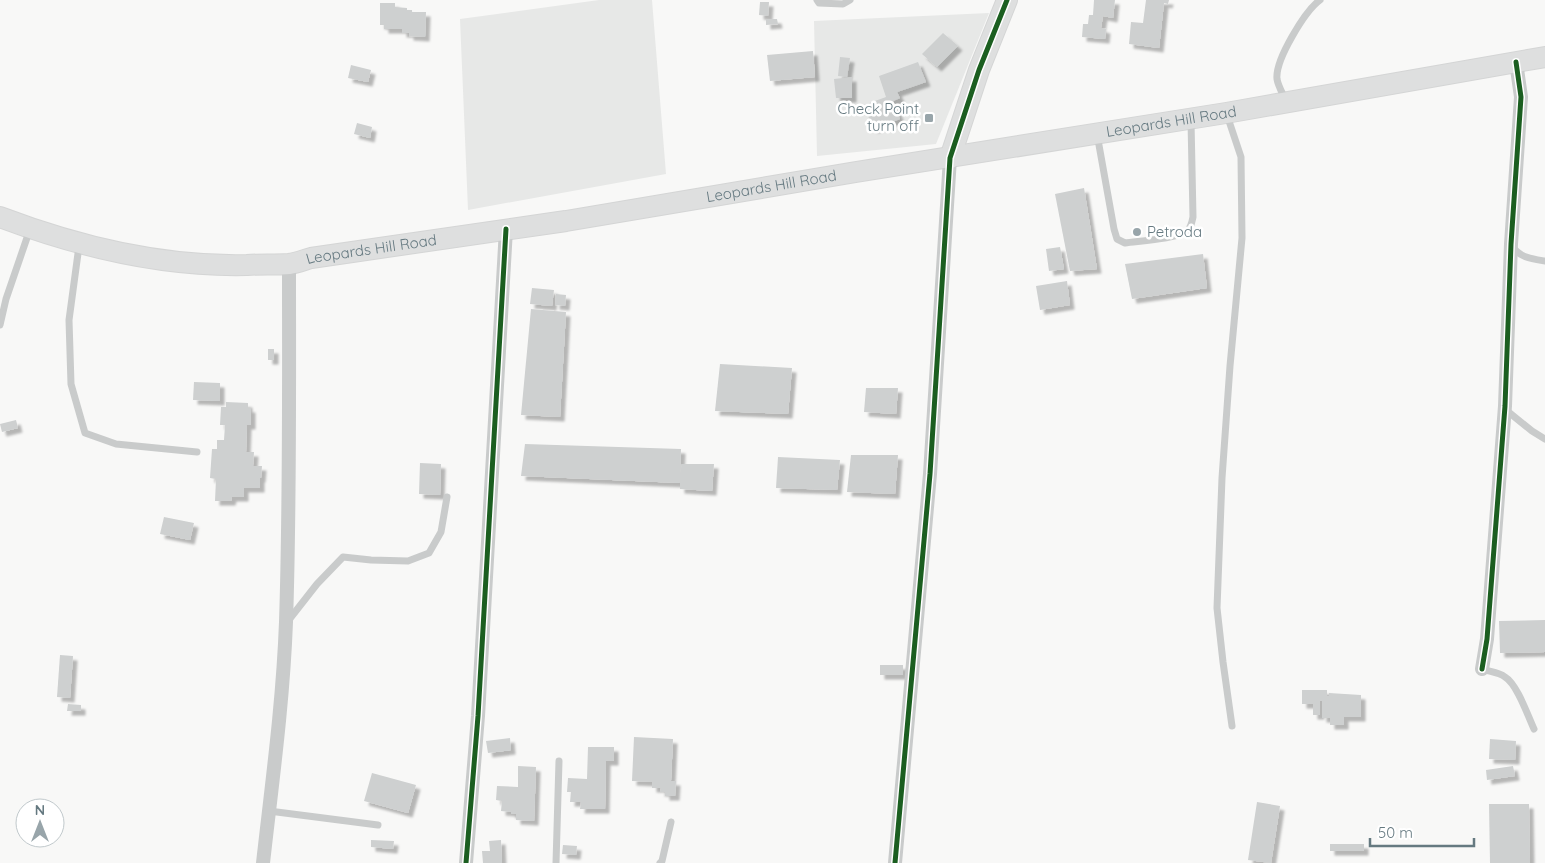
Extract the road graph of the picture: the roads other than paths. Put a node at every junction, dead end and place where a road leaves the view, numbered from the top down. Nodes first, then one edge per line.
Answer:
1 (817, 0) edge
2 (850, 0) edge
3 (1007, 0) edge
4 (1320, 0) edge
5 (1545, 57) edge
6 (1516, 62) junction
7 (1286, 102) junction
8 (1226, 113) junction
9 (1190, 118) junction
10 (1097, 133) junction
11 (950, 158) junction
12 (0, 217) edge
13 (30, 228) junction
14 (506, 229) junction
15 (80, 243) junction
16 (1510, 244) junction
17 (1545, 261) edge
18 (289, 264) junction
19 (0, 324) edge
20 (1505, 406) junction
21 (1545, 439) edge
22 (197, 452) dead end
23 (447, 497) dead end
24 (286, 623) junction
25 (1482, 669) joint
26 (1232, 726) dead end
27 (1534, 729) dead end
28 (559, 760) dead end
29 (269, 811) junction
30 (671, 822) dead end
31 (378, 825) dead end
32 (263, 863) edge
33 (466, 863) edge
34 (556, 863) edge
35 (660, 863) edge
36 (895, 863) edge

1 - 2 lane
3 - 11 main road
4 - 7 lane
5 - 6 main road, Leopards Hill Road
6 - 7 main road, Leopards Hill Road
6 - 16 street
7 - 8 main road, Leopards Hill Road
8 - 9 main road, Leopards Hill Road
8 - 26 lane
9 - 10 main road, Leopards Hill Road
9 - 10 lane
10 - 11 main road, Leopards Hill Road
11 - 14 main road, Leopards Hill Road
11 - 36 street
12 - 13 main road, Leopards Hill Road
13 - 15 main road, Leopards Hill Road
13 - 19 lane
14 - 18 main road, Leopards Hill Road
14 - 33 street
15 - 18 main road, Leopards Hill Road
15 - 22 lane
16 - 17 lane
16 - 20 street
18 - 24 street
20 - 21 lane
20 - 25 street
23 - 24 lane
24 - 29 street
25 - 27 lane
28 - 34 lane
29 - 31 lane
29 - 32 street
30 - 35 lane

